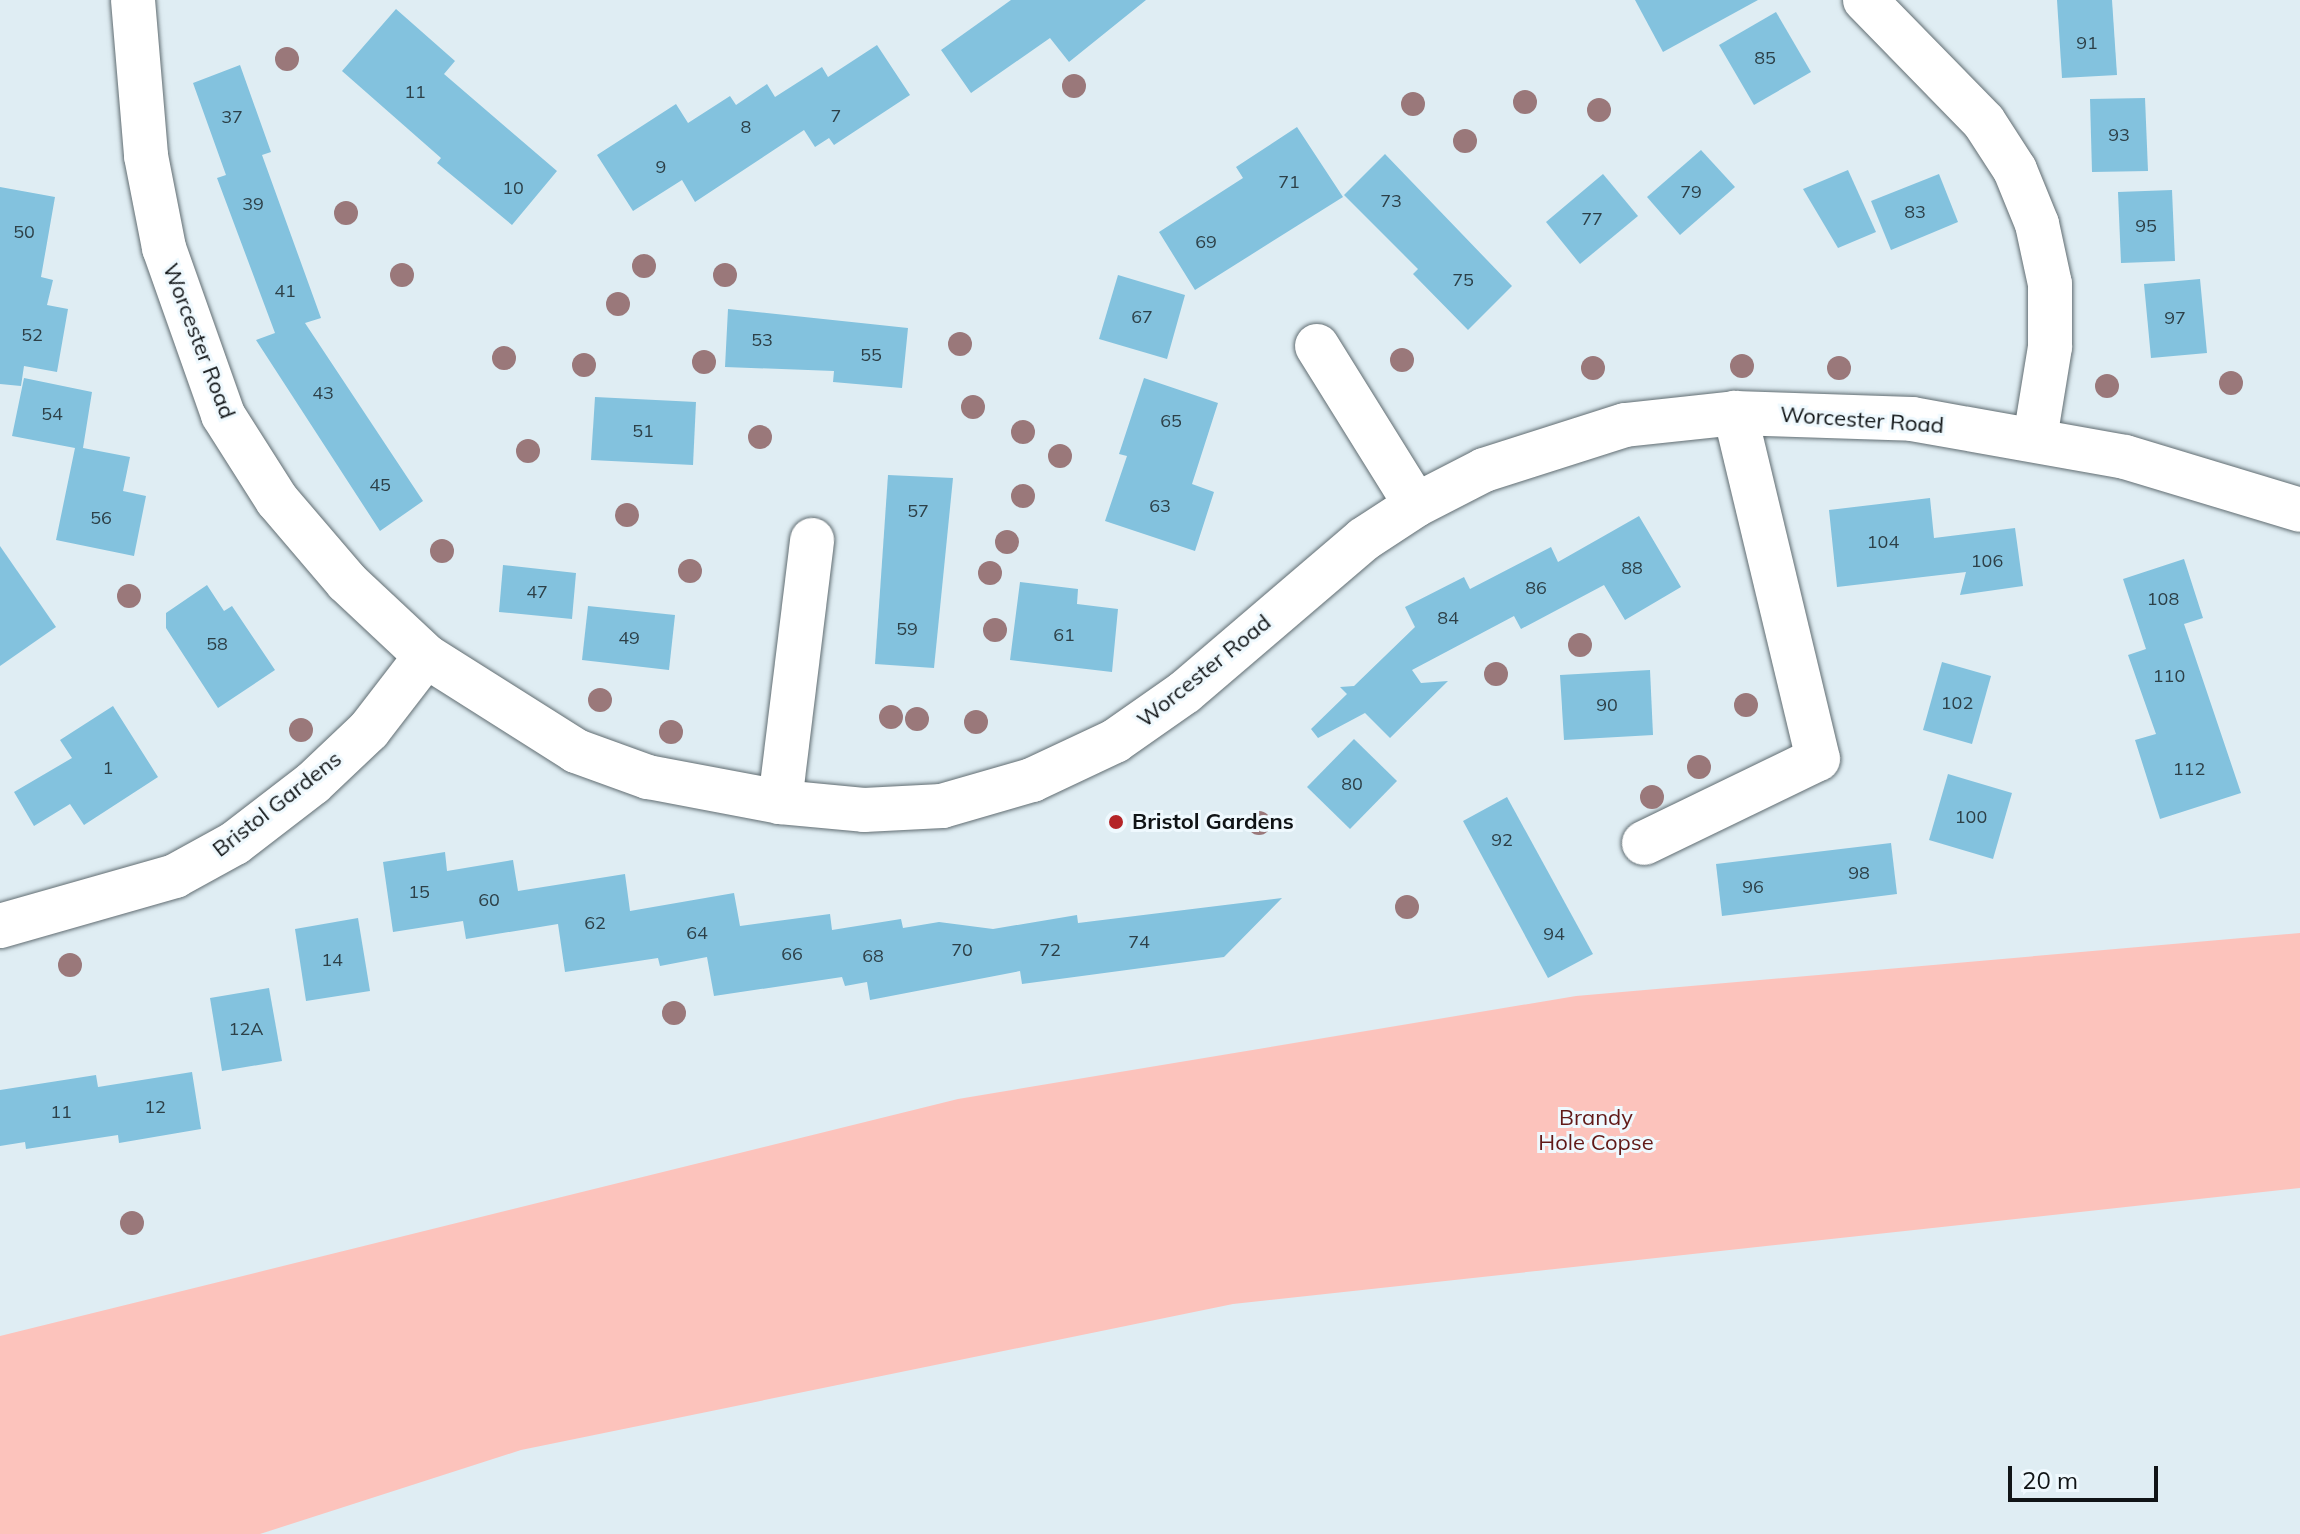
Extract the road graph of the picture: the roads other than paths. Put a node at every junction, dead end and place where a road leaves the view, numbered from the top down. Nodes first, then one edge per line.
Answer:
1 (133, 0) edge
2 (1865, 0) edge
3 (1317, 346) dead end
4 (1735, 413) junction
5 (2035, 439) junction
6 (1416, 505) junction
7 (2300, 510) edge
8 (812, 540) dead end
9 (426, 656) junction
10 (780, 802) junction
11 (1644, 843) dead end
12 (0, 926) edge

1 - 9 street, Worcester Road
2 - 5 street
3 - 6 street
4 - 5 street, Worcester Road
4 - 6 street, Worcester Road
4 - 11 street
5 - 7 street, Worcester Road
6 - 10 street, Worcester Road
8 - 10 street
9 - 10 street, Worcester Road
9 - 12 street, Bristol Gardens

